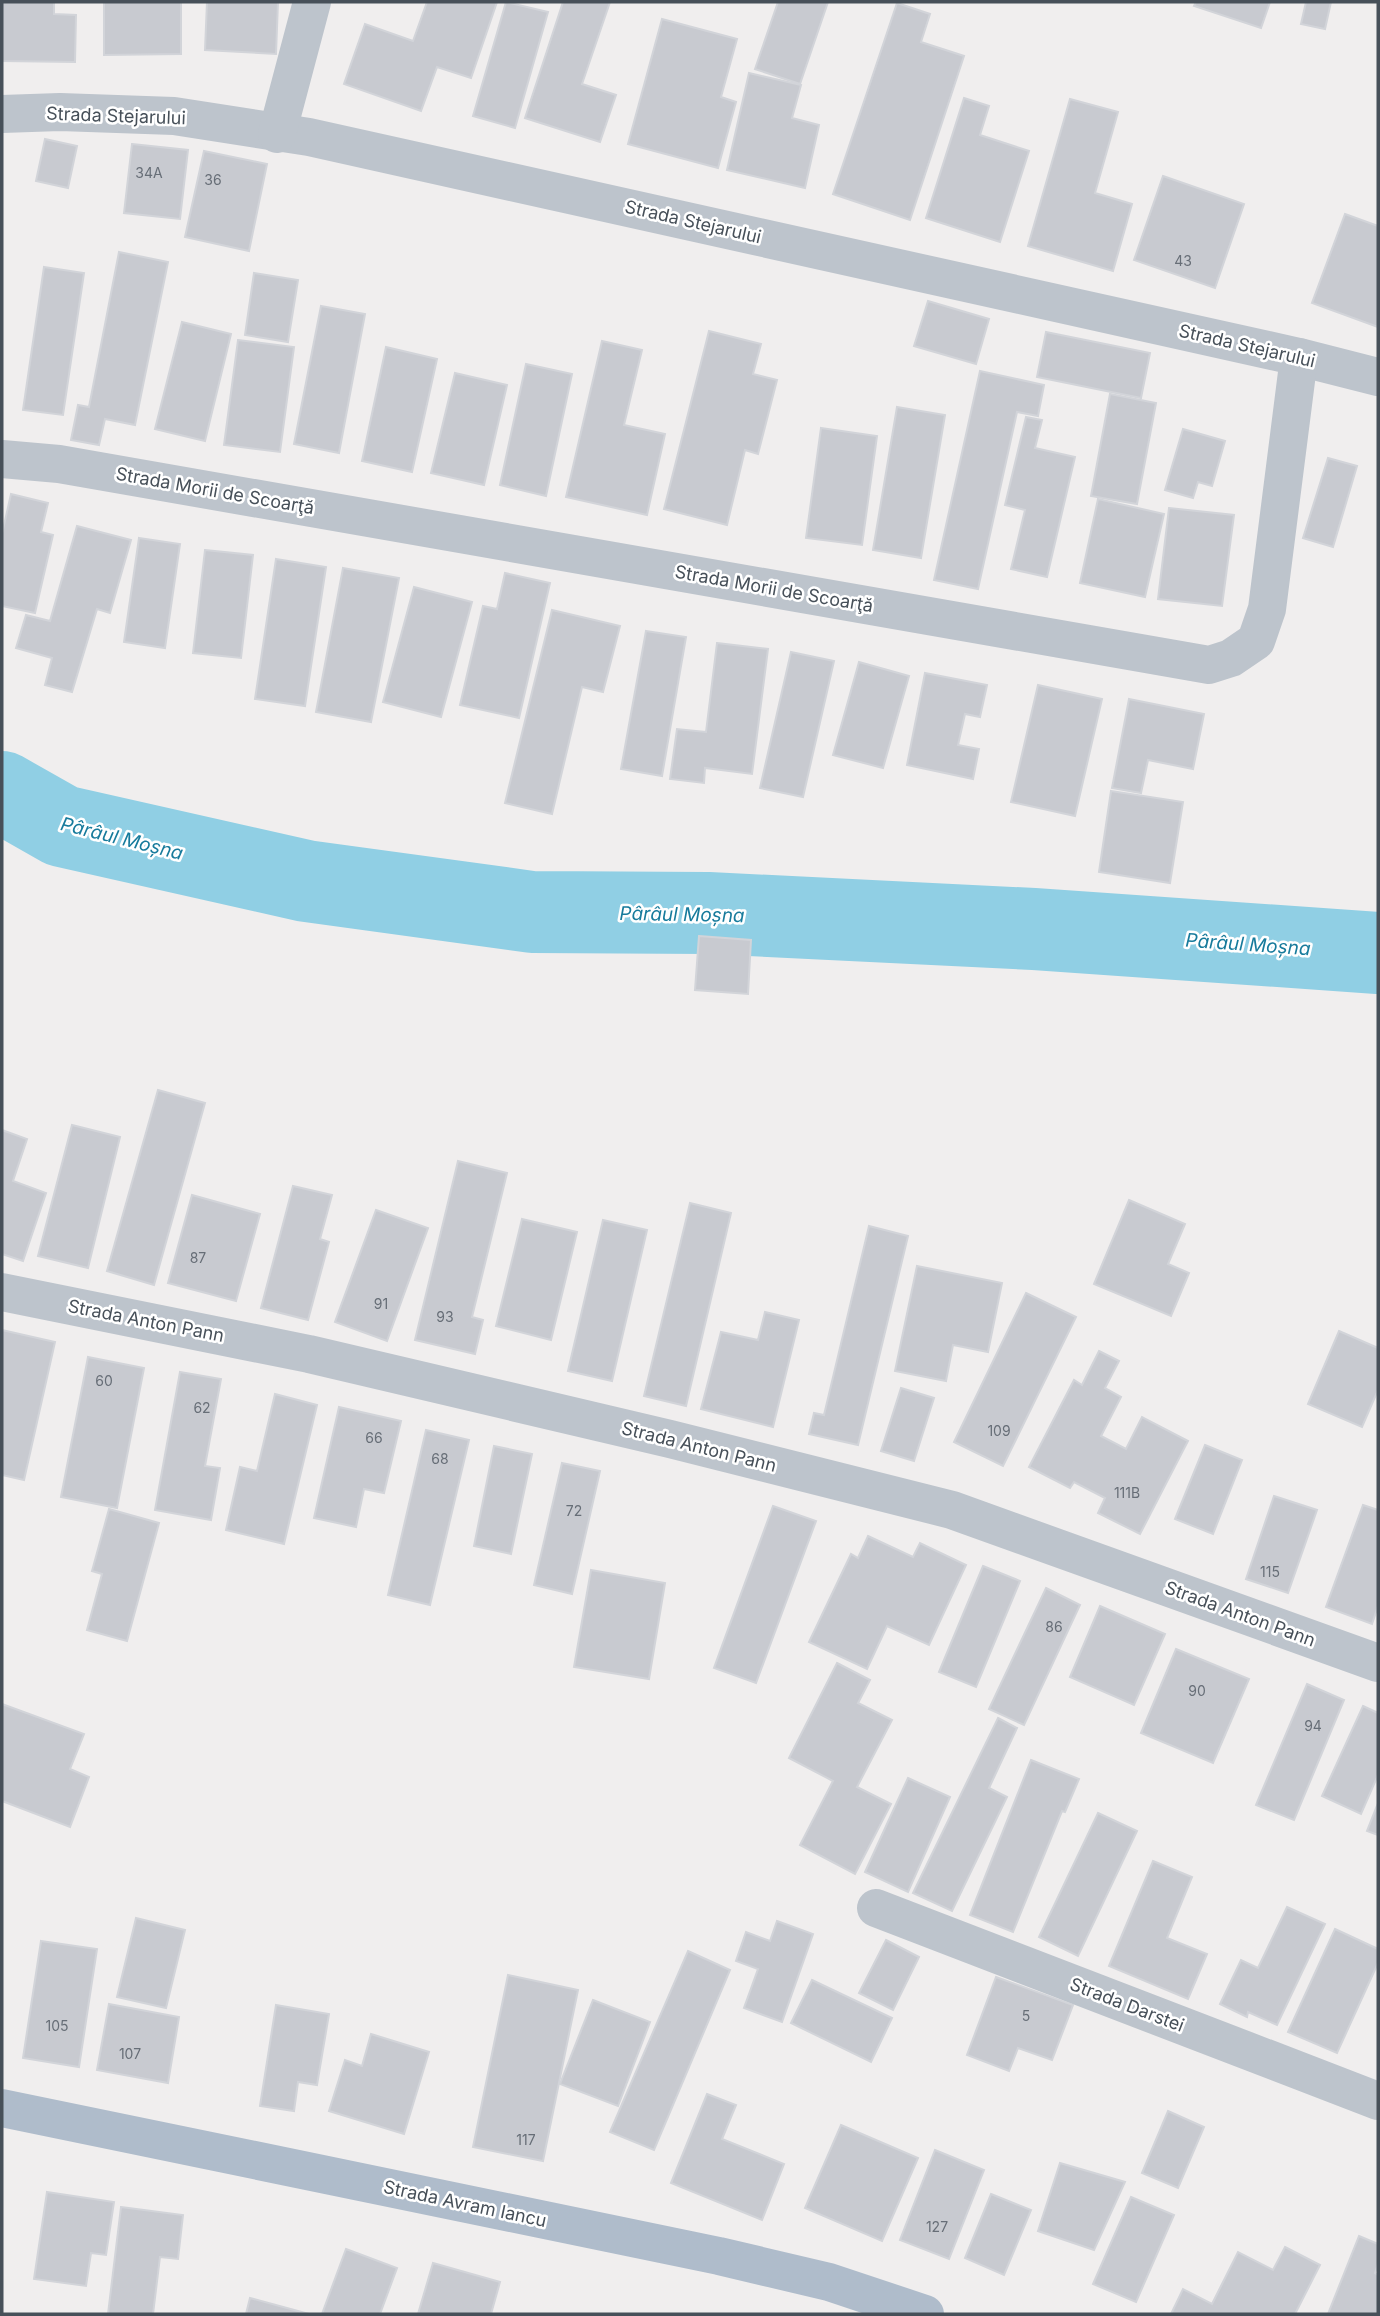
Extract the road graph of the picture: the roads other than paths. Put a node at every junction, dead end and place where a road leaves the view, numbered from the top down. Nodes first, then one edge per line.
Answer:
1 (312, 2) edge
2 (2, 114) edge
3 (277, 134) junction
4 (1299, 357) junction
5 (1378, 377) edge
6 (2, 459) edge
7 (2, 1292) edge
8 (1378, 1663) edge
9 (876, 1908) dead end
10 (1378, 2101) edge
11 (2, 2108) edge
12 (925, 2314) edge

1 - 3 street
2 - 3 street, Strada Stejarului
3 - 4 street, Strada Stejarului
4 - 5 street, Strada Stejarului
4 - 6 street, Strada Morii de Scoarţă
7 - 8 street, Strada Anton Pann
9 - 10 street, Strada Darstei
11 - 12 main road, Strada Avram Iancu

